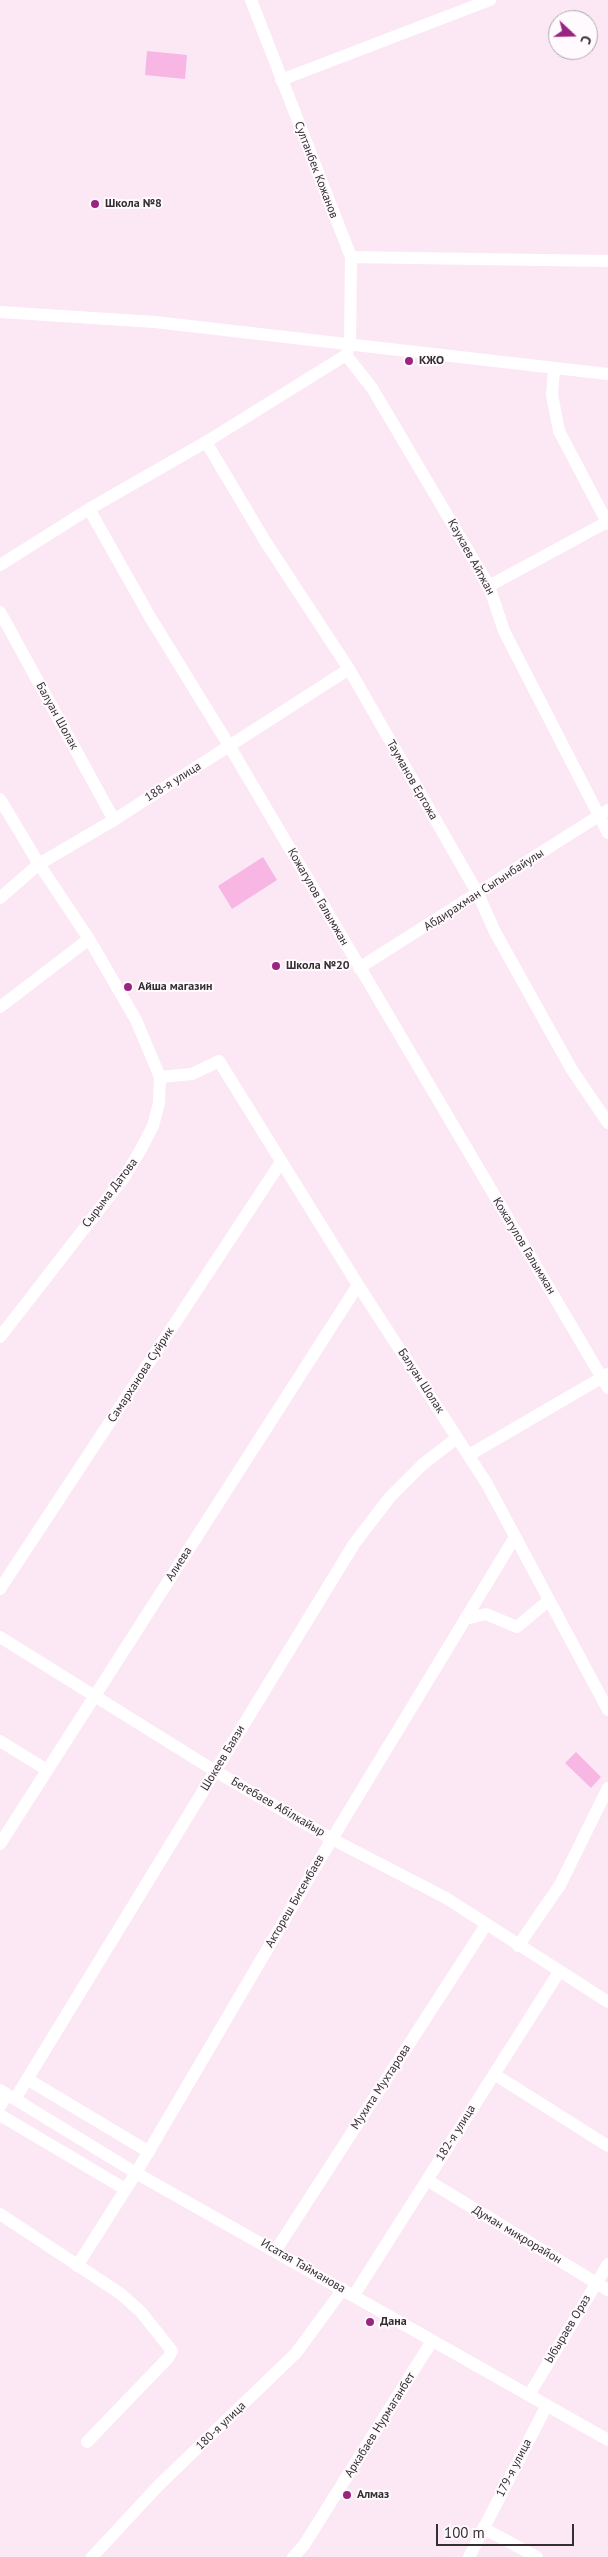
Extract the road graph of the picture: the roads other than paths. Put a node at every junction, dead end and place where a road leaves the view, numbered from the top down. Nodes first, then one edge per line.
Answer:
1 (251, 0) edge
2 (485, 1) edge
3 (281, 80) junction
4 (350, 257) junction
5 (608, 261) edge
6 (0, 312) edge
7 (348, 350) junction
8 (554, 369) junction
9 (608, 374) edge
10 (206, 442) junction
11 (89, 509) junction
12 (608, 523) edge
13 (0, 566) edge
14 (489, 586) junction
15 (0, 612) edge
16 (349, 670) junction
17 (230, 746) junction
18 (1, 802) edge
19 (604, 813) edge
20 (114, 820) junction
21 (608, 833) edge
22 (39, 864) junction
23 (478, 894) junction
24 (0, 898) edge
25 (89, 938) junction
26 (360, 968) junction
27 (0, 1007) edge
28 (160, 1077) junction
29 (608, 1123) edge
30 (282, 1162) junction
31 (358, 1285) junction
32 (0, 1337) edge
33 (606, 1380) edge
34 (457, 1438) junction
35 (469, 1455) junction
36 (516, 1537) junction
37 (0, 1589) edge
38 (549, 1600) junction
39 (465, 1618) junction
40 (0, 1637) edge
41 (95, 1694) junction
42 (608, 1710) edge
43 (0, 1741) edge
44 (47, 1770) junction
45 (216, 1771) junction
46 (608, 1788) edge
47 (332, 1839) junction
48 (0, 1844) edge
49 (486, 1924) junction
50 (518, 1946) junction
51 (559, 1972) junction
52 (608, 2002) edge
53 (494, 2074) junction
54 (27, 2079) junction
55 (5, 2097) edge
56 (0, 2115) edge
57 (608, 2146) edge
58 (148, 2152) junction
59 (136, 2173) junction
60 (427, 2180) junction
61 (125, 2189) junction
62 (0, 2214) edge
63 (276, 2250) junction
64 (608, 2264) edge
65 (77, 2266) junction
66 (596, 2283) junction
67 (608, 2290) edge
68 (348, 2292) junction
69 (432, 2341) junction
70 (529, 2395) junction
71 (547, 2405) junction
72 (608, 2440) edge
73 (87, 2442) dead end
74 (483, 2528) junction
75 (92, 2557) edge
76 (292, 2557) edge
77 (469, 2557) edge
78 (536, 2557) edge

1 - 3 street, Султанбек Кожанов
2 - 3 street
3 - 4 street, Султанбек Кожанов
4 - 5 street
4 - 7 street, Султанбек Кожанов
6 - 7 street
7 - 8 street
7 - 10 street
7 - 14 street, Каукаев Айтжан
8 - 9 street
8 - 12 street
10 - 11 street
10 - 16 street, Тауманов Ергожа
11 - 13 street
11 - 17 street, Кожагулов Галымжан
12 - 14 street
14 - 19 street, Каукаев Айтжан
15 - 20 street, Балуан Шолак
16 - 17 street, 188-я улица
16 - 23 street, Тауманов Ергожа
17 - 20 street, 188-я улица
17 - 26 street, Кожагулов Галымжан
18 - 22 street, Сырыма Датова
19 - 21 street, Каукаев Айтжан
19 - 23 street, Абдирахман Сыгынбайулы
20 - 22 street, 188-я улица
22 - 24 street, 188-я улица
22 - 25 street, Сырыма Датова
23 - 26 street, Абдирахман Сыгынбайулы
23 - 29 street, Тауманов Ергожа
25 - 27 street
25 - 28 street, Сырыма Датова
26 - 33 street, Кожагулов Галымжан
28 - 30 street, Балуан Шолак
28 - 32 street, Сырыма Датова
30 - 31 street, Балуан Шолак
30 - 37 street, Самарханова Суйрик
31 - 34 street, Балуан Шолак
31 - 41 street, Алиева
33 - 35 street
34 - 35 street, Балуан Шолак
34 - 45 street, Шокеев Баязи
35 - 36 street, Балуан Шолак
36 - 38 street, Балуан Шолак
36 - 39 street, Актореш Бисембаев
38 - 39 street
38 - 42 street, Балуан Шолак
39 - 47 street, Актореш Бисембаев
40 - 41 street, Бегебаев Абілкайыр
41 - 44 street, Алиева
41 - 45 street, Бегебаев Абілкайыр
43 - 44 street
44 - 48 street, Алиева
45 - 47 street, Бегебаев Абілкайыр
45 - 54 street, Шокеев Баязи
46 - 50 street
47 - 49 street, Бегебаев Абілкайыр
47 - 58 street, Актореш Бисембаев
49 - 50 street, Бегебаев Абілкайыр
49 - 63 street, Мухита Мухтарова
50 - 51 street, Бегебаев Абілкайыр
51 - 52 street
51 - 53 street, 182-я улица
53 - 57 street
53 - 60 street, 182-я улица
54 - 55 street, Шокеев Баязи
54 - 58 street
55 - 59 street, Исатая Тайманова
56 - 61 street
58 - 59 street, Актореш Бисембаев
59 - 61 street, Актореш Бисембаев
59 - 63 street, Исатая Тайманова
60 - 66 street, Думан микрорайон
60 - 68 street, 182-я улица
61 - 65 street, Актореш Бисембаев
62 - 65 street
63 - 68 street, Исатая Тайманова
64 - 66 street, Ыбыраев Ораз
65 - 73 street
66 - 67 street, Думан микрорайон
66 - 70 street, Ыбыраев Ораз
68 - 69 street, Исатая Тайманова
68 - 75 street, 180-я улица
69 - 70 street, Исатая Тайманова
69 - 76 street, Аркабаев Нурмаганбет
70 - 71 street, Исатая Тайманова
71 - 72 street, Исатая Тайманова
71 - 74 street, 179-я улица
74 - 77 street, 179-я улица
74 - 78 street

